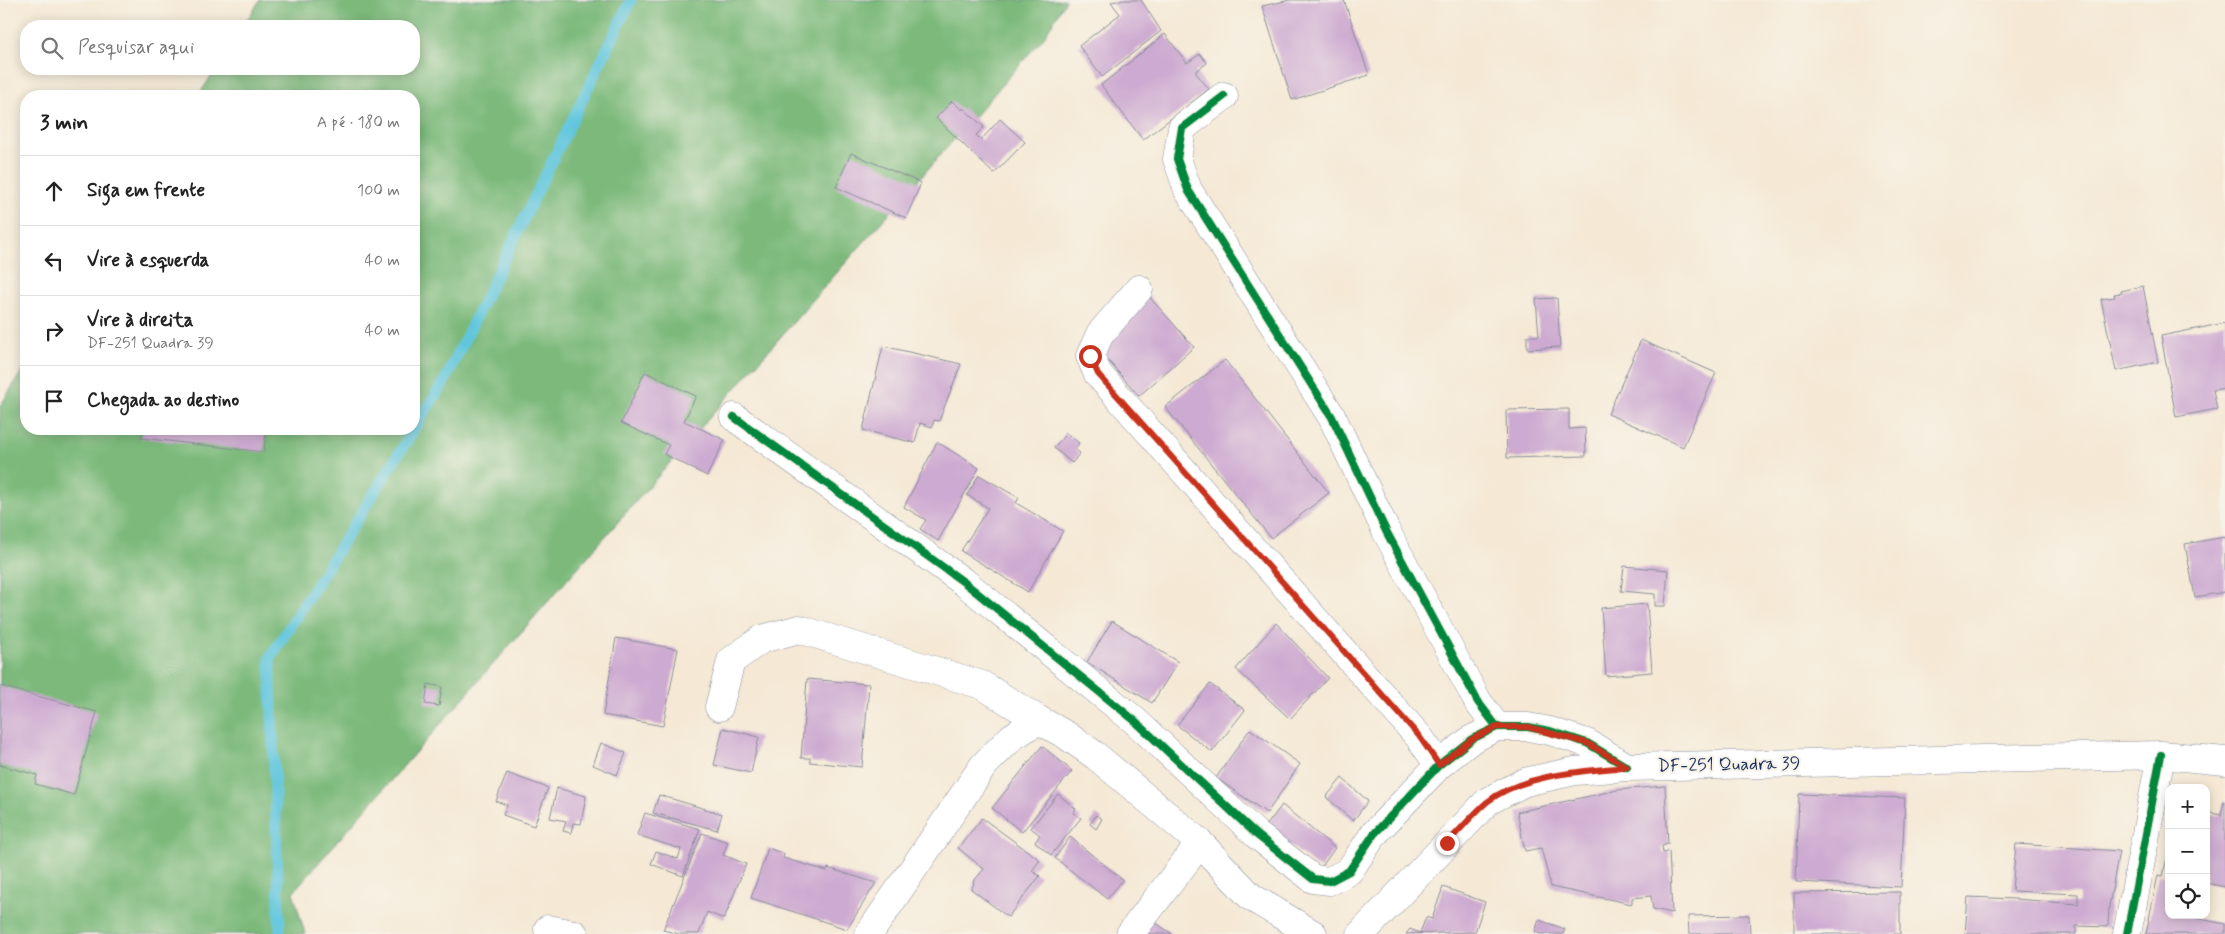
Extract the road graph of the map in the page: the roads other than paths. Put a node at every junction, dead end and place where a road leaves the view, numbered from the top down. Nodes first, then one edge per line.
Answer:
1 (1224, 96) dead end
2 (1139, 289) dead end
3 (734, 417) dead end
4 (719, 707) dead end
5 (1039, 720) junction
6 (1497, 727) junction
7 (2161, 755) junction
8 (2225, 761) edge
9 (1439, 765) junction
10 (1627, 767) junction
11 (1200, 843) junction
12 (869, 934) edge
13 (1130, 934) edge
14 (1313, 934) edge
15 (1361, 934) edge
16 (2127, 934) edge

1 - 6 street
2 - 9 street
3 - 9 street
4 - 5 street
5 - 11 street
5 - 12 street
6 - 9 street
6 - 10 street
7 - 8 street, DF-251 Quadra 39
7 - 10 street, DF-251 Quadra 39
7 - 16 street
10 - 15 street, DF-251 Quadra 39
11 - 13 street
11 - 14 street

